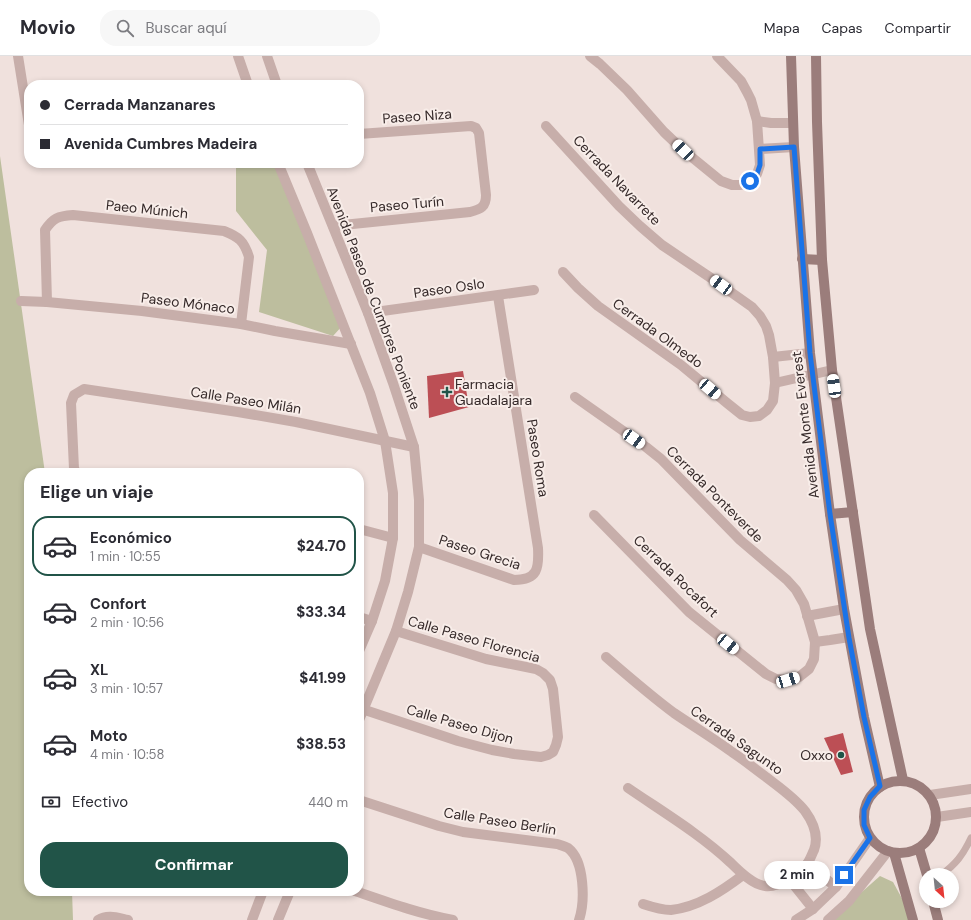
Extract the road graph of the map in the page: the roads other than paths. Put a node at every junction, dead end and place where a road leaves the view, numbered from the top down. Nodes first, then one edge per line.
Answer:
1 (18, 56) edge
2 (231, 56) edge
3 (238, 56) edge
4 (267, 56) edge
5 (590, 56) edge
6 (717, 56) edge
7 (791, 56) edge
8 (816, 56) edge
9 (246, 80) edge
10 (275, 80) edge
11 (24, 94) edge
12 (757, 121) junction
13 (793, 123) junction
14 (546, 126) dead end
15 (364, 134) edge
16 (794, 147) junction
17 (760, 149) junction
18 (280, 168) edge
19 (309, 168) edge
20 (483, 207) joint
21 (332, 226) junction
22 (802, 259) junction
23 (822, 260) junction
24 (563, 272) dead end
25 (534, 290) dead end
26 (498, 296) junction
27 (20, 301) dead end
28 (48, 302) junction
29 (368, 314) junction
30 (240, 324) junction
31 (351, 344) junction
32 (810, 353) junction
33 (773, 357) junction
34 (774, 370) joint
35 (832, 370) junction
36 (813, 374) junction
37 (775, 383) junction
38 (575, 397) dead end
39 (385, 441) junction
40 (414, 447) junction
41 (74, 468) edge
42 (852, 512) junction
43 (830, 514) junction
44 (594, 515) dead end
45 (364, 530) edge
46 (393, 538) junction
47 (419, 547) junction
48 (531, 576) joint
49 (844, 609) junction
50 (807, 616) junction
51 (364, 619) edge
52 (372, 621) junction
53 (812, 630) joint
54 (396, 631) junction
55 (849, 638) junction
56 (364, 639) edge
57 (815, 642) junction
58 (606, 657) dead end
59 (364, 702) edge
60 (364, 710) edge
61 (553, 752) joint
62 (902, 780) junction
63 (880, 786) junction
64 (628, 788) dead end
65 (971, 789) edge
66 (930, 795) junction
67 (364, 802) edge
68 (971, 812) edge
69 (937, 817) junction
70 (870, 838) junction
71 (971, 838) edge
72 (919, 848) junction
73 (891, 852) junction
74 (807, 864) junction
75 (925, 868) edge
76 (950, 868) edge
77 (743, 875) junction
78 (789, 879) junction
79 (836, 887) junction
80 (364, 894) edge
81 (261, 896) edge
82 (288, 896) edge
83 (643, 904) dead end
84 (813, 908) junction
85 (935, 908) edge
86 (98, 920) edge
87 (128, 920) edge
88 (252, 920) edge
89 (278, 920) edge
90 (454, 920) edge
91 (579, 920) edge
92 (796, 920) edge
93 (828, 920) edge
94 (913, 920) edge
95 (938, 920) edge

1 - 11 street
2 - 3 street
3 - 9 street
4 - 10 street
5 - 17 street
6 - 12 street
7 - 13 main road, Avenida Monte Everest
8 - 23 main road
12 - 13 street
12 - 17 street
13 - 16 main road, Avenida Monte Everest
14 - 33 street, Cerrada Navarrete
15 - 20 street, Paseo Niza
16 - 17 street
16 - 22 main road, Avenida Monte Everest
18 - 31 street
19 - 21 street, Avenida Paseo de Cumbres Poniente
20 - 21 street, Paseo Turín
21 - 29 street, Avenida Paseo de Cumbres Poniente
22 - 23 main road
22 - 32 main road, Avenida Monte Everest
23 - 35 main road
24 - 37 street, Cerrada Olmedo
25 - 26 street, Paseo Oslo
26 - 29 street, Paseo Oslo
26 - 48 street, Paseo Roma
27 - 28 street, Paseo Mónaco
28 - 30 street, Paseo Mónaco
28 - 30 street, Paeo Múnich
29 - 40 street, Avenida Paseo de Cumbres Poniente
30 - 31 street, Paseo Mónaco
31 - 39 street
32 - 33 street
32 - 36 main road, Avenida Monte Everest
33 - 34 street, Cerrada Navarrete
34 - 37 street, Cerrada Olmedo
35 - 36 street
35 - 42 main road
36 - 37 street
36 - 43 main road, Avenida Monte Everest
38 - 50 street, Cerrada Ponteverde
39 - 40 street, Calle Paseo Milán
39 - 41 street, Calle Paseo Milán
39 - 46 street
40 - 47 street, Avenida Paseo de Cumbres Poniente
42 - 43 main road
42 - 62 main road
43 - 49 main road, Avenida Monte Everest
44 - 57 street, Cerrada Rocafort
45 - 46 street
46 - 52 street
47 - 48 street, Paseo Grecia
47 - 54 street, Avenida Paseo de Cumbres Poniente
49 - 50 street
49 - 55 main road, Avenida Monte Everest
50 - 53 street, Cerrada Ponteverde
51 - 52 street
52 - 56 street
53 - 57 street, Cerrada Rocafort
54 - 59 street, Avenida Paseo de Cumbres Poniente
54 - 61 street, Calle Paseo Florencia
55 - 57 street
55 - 63 main road, Avenida Monte Everest
58 - 74 street, Cerrada Sagunto
60 - 61 street, Calle Paseo Dijon
62 - 63 main road
62 - 66 main road
63 - 70 main road
64 - 77 street, Cerrada Sagunto
65 - 66 street
66 - 69 main road
67 - 91 street, Calle Paseo Berlín
68 - 69 street
69 - 72 main road
70 - 73 main road
70 - 79 street
71 - 76 lane
72 - 73 main road
72 - 75 main road
73 - 93 street
73 - 94 main road
74 - 78 street, Cerrada Sagunto
74 - 79 street
77 - 78 street, Cerrada Sagunto
77 - 83 street
78 - 84 street
79 - 84 street
80 - 90 street
81 - 88 street
82 - 89 street
84 - 92 street
85 - 95 main road
86 - 87 street

